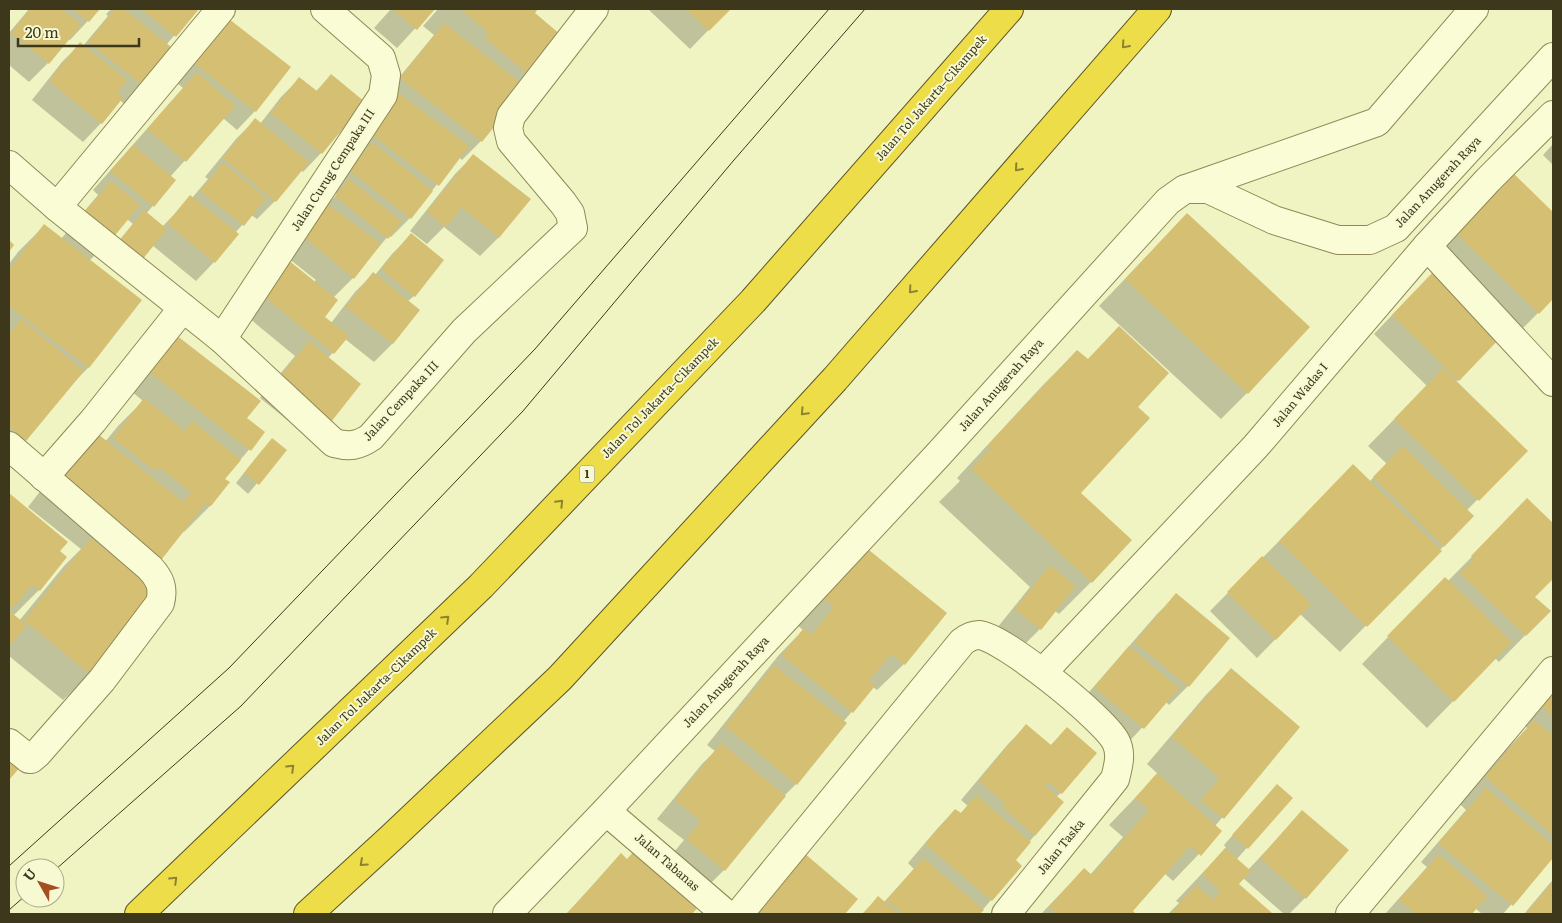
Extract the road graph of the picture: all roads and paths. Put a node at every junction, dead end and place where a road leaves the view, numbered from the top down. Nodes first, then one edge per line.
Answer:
1 (221, 9) edge
2 (325, 9) edge
3 (594, 9) edge
4 (1009, 9) edge
5 (1157, 9) edge
6 (1474, 9) edge
7 (1553, 58) edge
8 (1553, 115) edge
9 (9, 165) edge
10 (1185, 189) junction
11 (57, 207) junction
12 (1427, 246) junction
13 (183, 308) junction
14 (222, 339) junction
15 (1553, 382) edge
16 (9, 446) edge
17 (44, 477) junction
18 (1553, 671) edge
19 (1043, 672) junction
20 (9, 743) edge
21 (606, 811) junction
22 (139, 914) edge
23 (308, 914) edge
24 (507, 914) edge
25 (726, 914) edge
26 (739, 914) edge
27 (1006, 914) edge
28 (1350, 914) edge

1 - 11 street
2 - 14 street, Jalan Curug Cempaka III
3 - 14 street, Jalan Cempaka III
22 -> 4 highway, Jalan Tol Jakarta–Cikampek / 1
5 -> 23 highway
6 - 10 street
7 - 10 street, Jalan Anugerah Raya
8 - 12 street, Jalan Wadas I
9 - 11 street, Jalan Cempaka III
10 - 21 street, Jalan Anugerah Raya
11 - 13 street, Jalan Cempaka III
12 - 15 street
12 - 19 street, Jalan Wadas I
13 - 14 street, Jalan Cempaka III
13 - 17 street
16 - 17 street
17 - 20 street
18 - 28 street
19 - 26 street
19 - 27 street, Jalan Taska
21 - 24 street, Jalan Anugerah Raya
21 - 25 street, Jalan Tabanas

